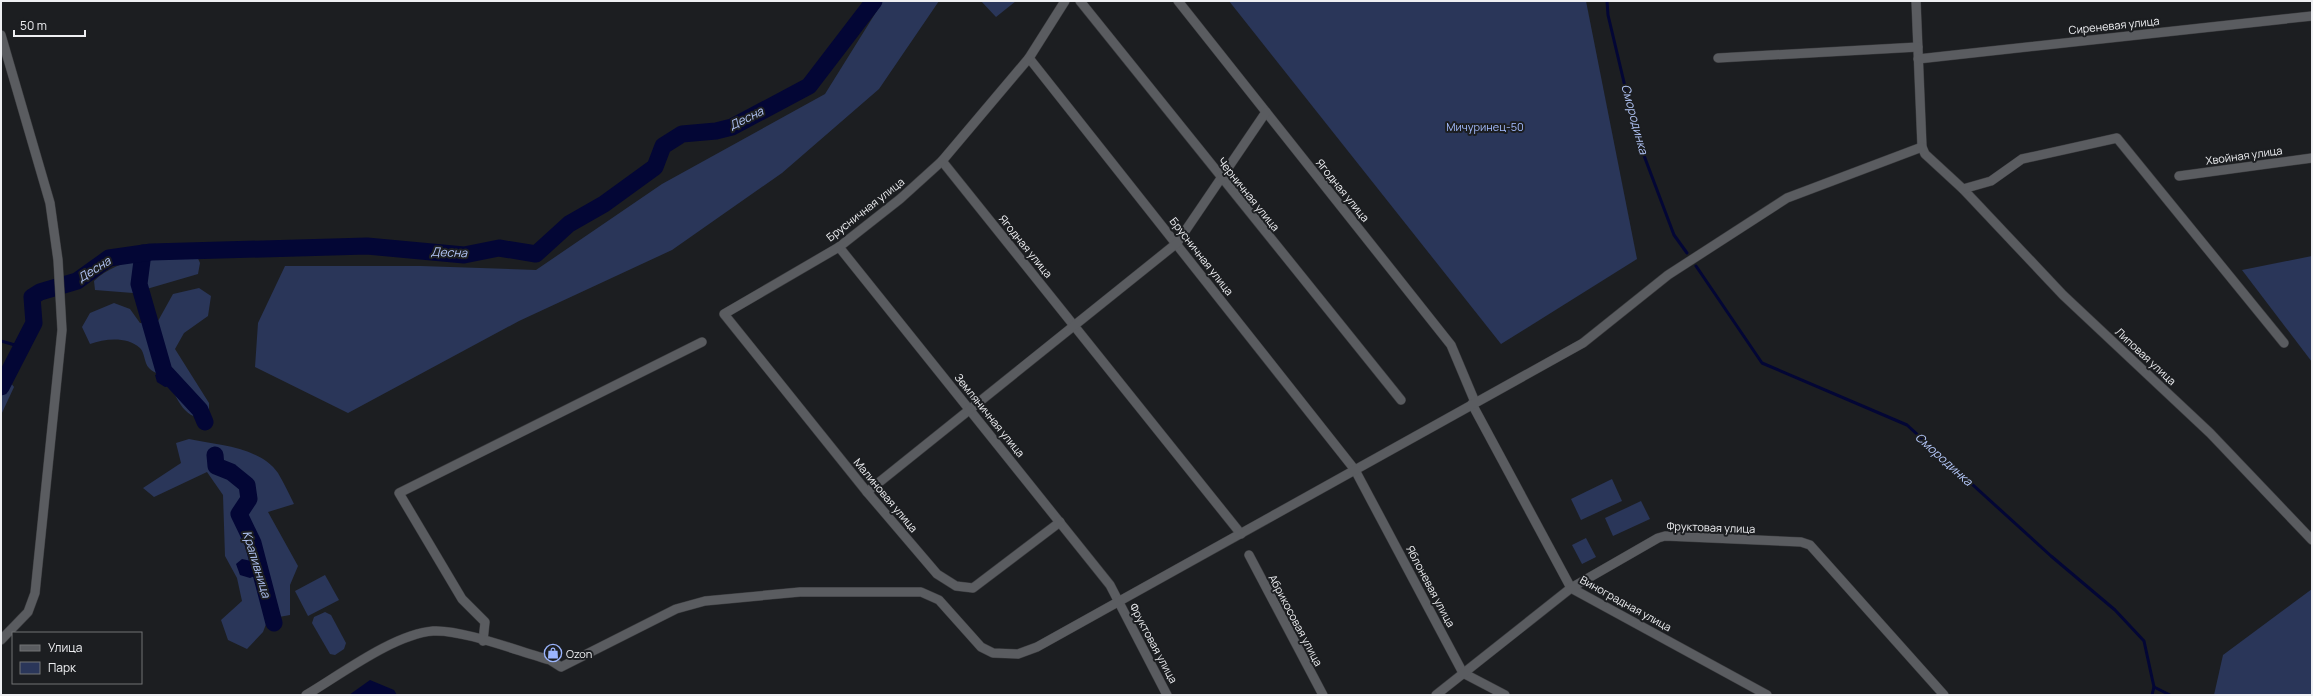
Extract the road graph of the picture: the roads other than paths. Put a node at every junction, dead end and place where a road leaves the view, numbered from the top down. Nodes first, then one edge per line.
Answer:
1 (1065, 1) edge
2 (1080, 1) edge
3 (1178, 1) edge
4 (1916, 1) edge
5 (2312, 16) edge
6 (1, 35) edge
7 (1918, 47) junction
8 (1029, 58) junction
9 (1718, 58) dead end
10 (1918, 59) junction
11 (1266, 112) junction
12 (1922, 147) junction
13 (2312, 158) edge
14 (942, 161) junction
15 (2179, 176) dead end
16 (1221, 178) junction
17 (1963, 189) junction
18 (1177, 243) junction
19 (839, 247) junction
20 (724, 314) joint
21 (1074, 326) junction
22 (702, 342) dead end
23 (2284, 343) dead end
24 (1401, 400) dead end
25 (1473, 403) junction
26 (970, 410) junction
27 (1355, 470) junction
28 (867, 492) junction
29 (1060, 522) junction
30 (1241, 534) junction
31 (2312, 540) edge
32 (1249, 555) dead end
33 (1571, 588) junction
34 (1118, 602) junction
35 (1, 640) edge
36 (483, 641) junction
37 (1463, 673) junction
38 (306, 695) edge
39 (1167, 695) edge
40 (1323, 695) edge
41 (1436, 695) edge
42 (1505, 695) edge
43 (1767, 695) edge
44 (1944, 695) edge

1 - 8 street, Брусничная улица
2 - 16 street, Черничная улица
3 - 11 street, Ягодная улица
4 - 7 street
5 - 10 street, Сиреневая улица
6 - 35 street
7 - 9 street
7 - 10 street
8 - 14 street, Брусничная улица
8 - 18 street, Брусничная улица
10 - 12 street
11 - 16 street
11 - 25 street, Ягодная улица
12 - 17 street, Липовая улица
12 - 25 street
13 - 15 street, Хвойная улица
14 - 19 street, Брусничная улица
14 - 21 street, Ягодная улица
16 - 18 street
16 - 24 street, Черничная улица
17 - 23 street
17 - 31 street, Липовая улица
18 - 21 street
18 - 27 street, Брусничная улица
19 - 20 street, Брусничная улица
19 - 26 street, Земляничная улица
20 - 28 street, Малиновая улица
21 - 26 street
21 - 30 street, Ягодная улица
22 - 36 street
25 - 27 street
25 - 33 street, Виноградная улица
26 - 28 street
26 - 29 street, Земляничная улица
27 - 30 street
27 - 37 street, Яблоневая улица
28 - 29 street, Малиновая улица
29 - 34 street, Земляничная улица
30 - 34 street
32 - 40 street, Абрикосовая улица
33 - 37 street, Фруктовая улица
33 - 43 street, Виноградная улица
33 - 44 street, Фруктовая улица
34 - 36 street
34 - 39 street, Фруктовая улица
36 - 38 street
37 - 41 street, Фруктовая улица
37 - 42 street

